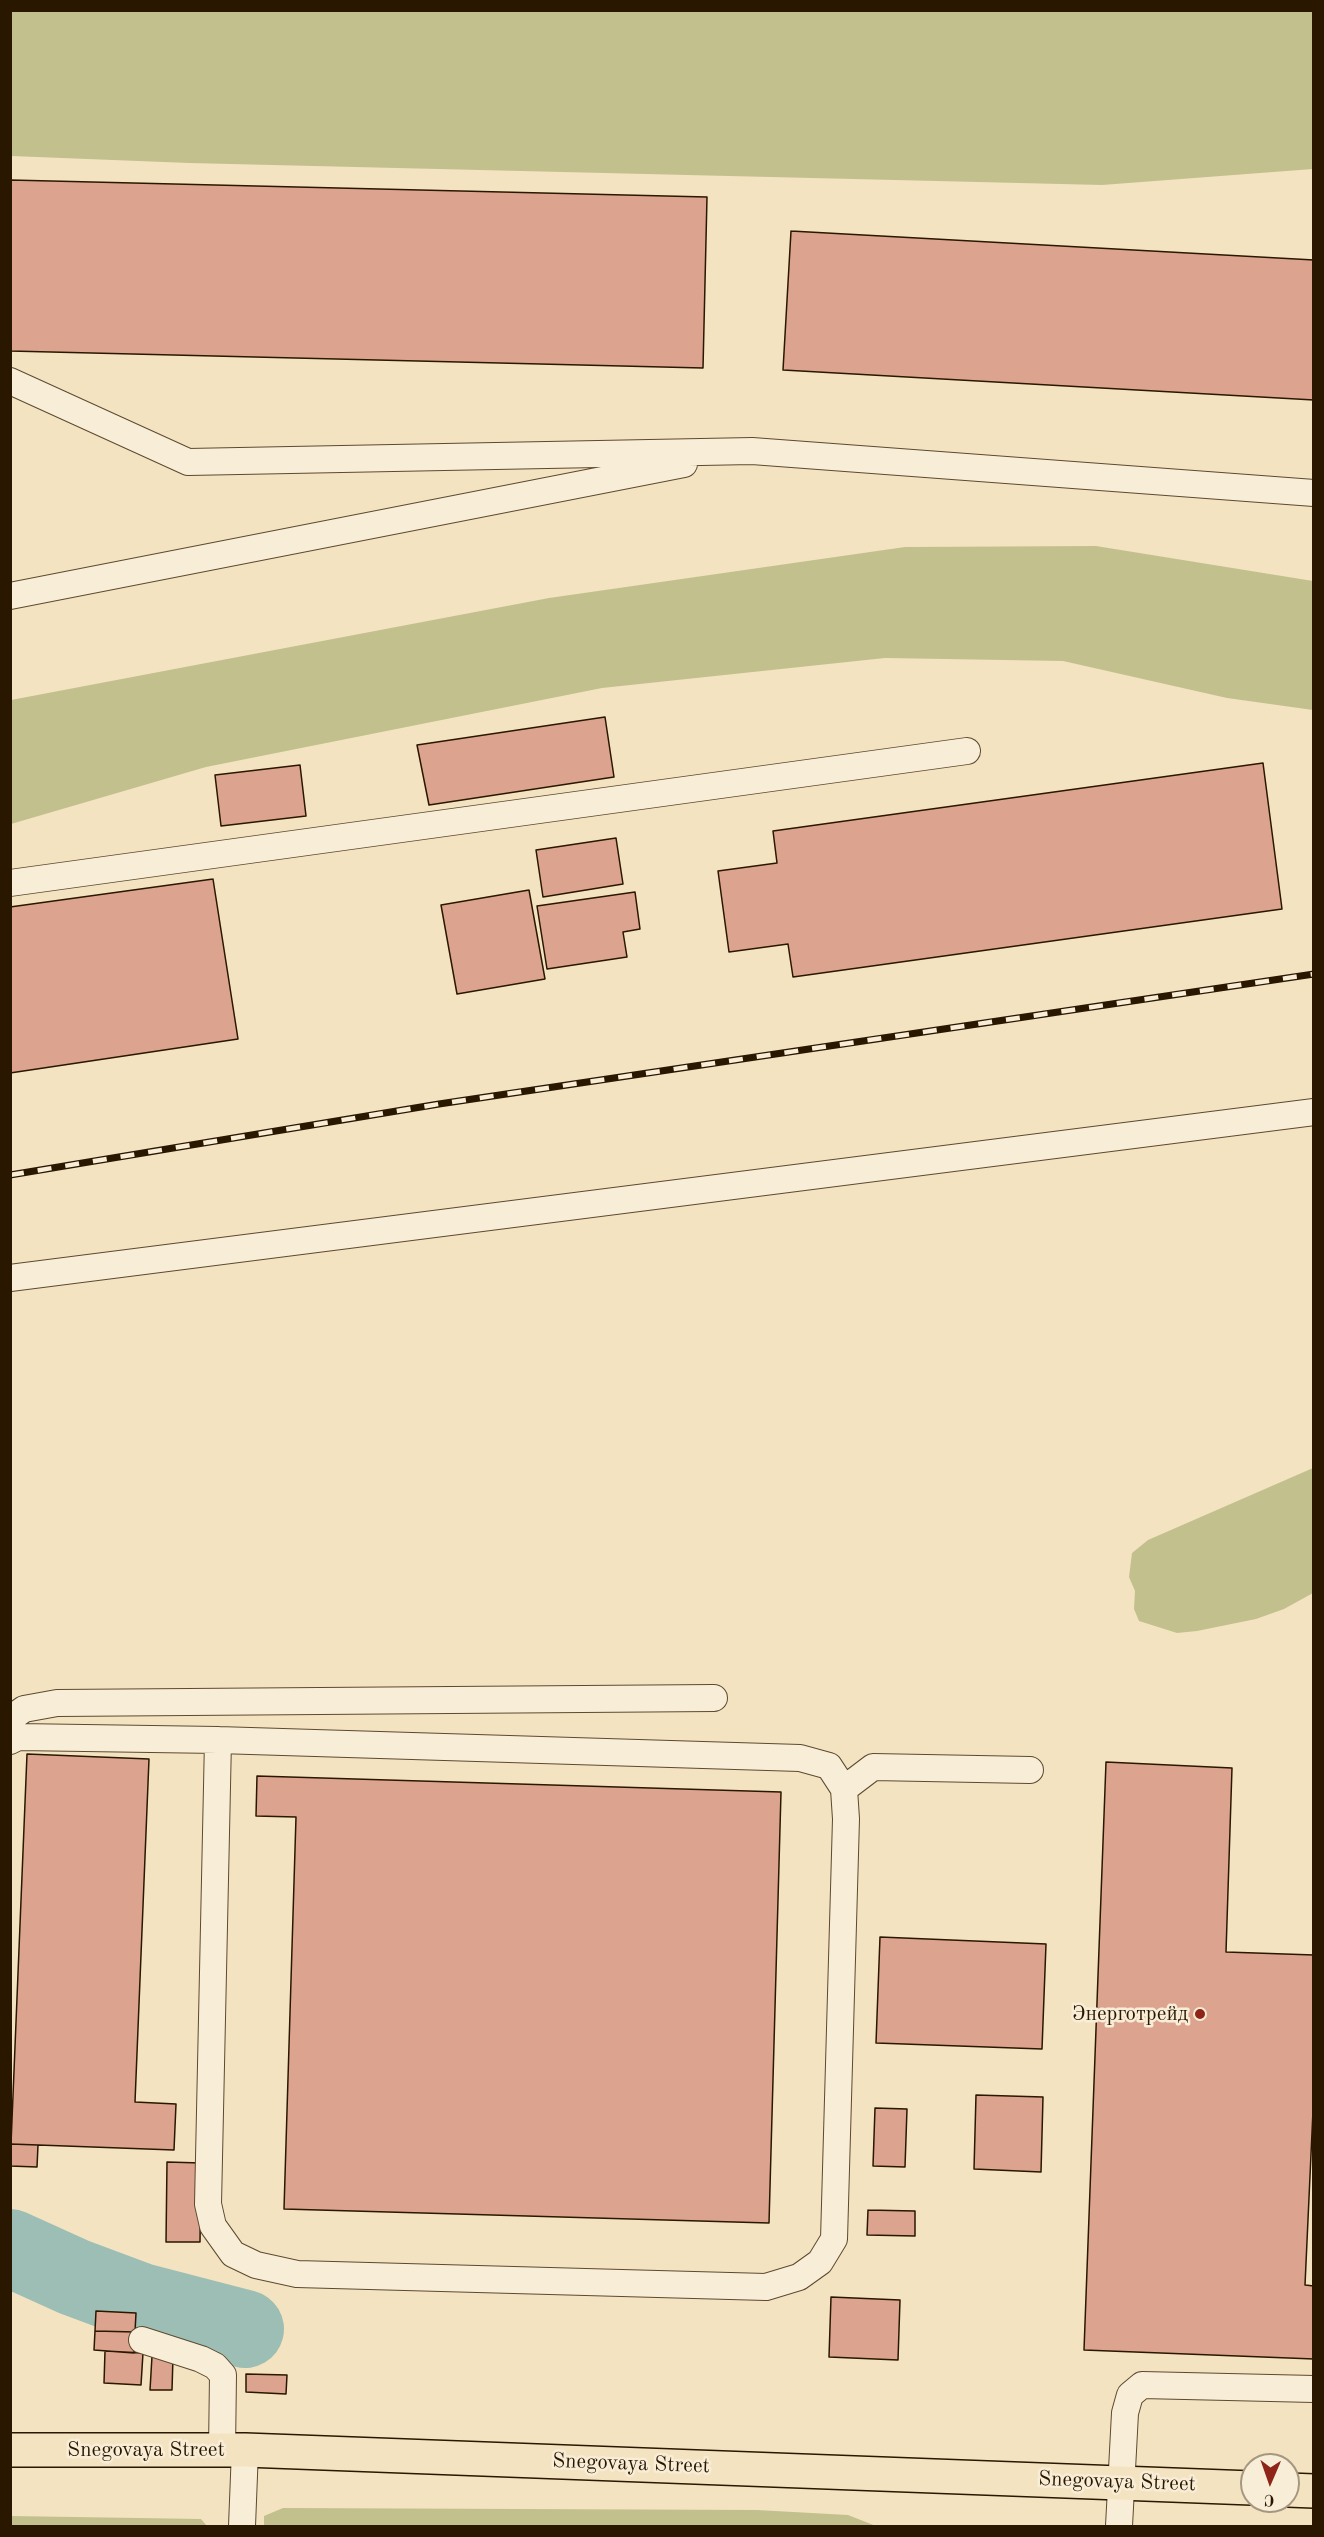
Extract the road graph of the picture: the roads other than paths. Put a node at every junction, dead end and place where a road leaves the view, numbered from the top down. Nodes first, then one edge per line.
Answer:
1 (10, 381) edge
2 (752, 451) junction
3 (1314, 493) edge
4 (10, 597) edge
5 (967, 751) dead end
6 (10, 883) edge
7 (1314, 1112) edge
8 (10, 1278) edge
9 (714, 1698) dead end
10 (10, 1719) edge
11 (218, 1740) junction
12 (10, 1741) edge
13 (1030, 1770) dead end
14 (844, 1789) junction
15 (142, 2340) dead end
16 (1314, 2389) edge
17 (10, 2450) edge
18 (234, 2450) junction
19 (1122, 2481) junction
20 (1240, 2487) edge
21 (242, 2526) edge
22 (1119, 2526) edge

1 - 2 lane
2 - 3 lane
2 - 4 lane
5 - 6 lane
7 - 8 lane
9 - 10 lane
11 - 12 lane
11 - 14 lane
11 - 14 lane
13 - 14 lane
15 - 18 lane
16 - 19 lane
17 - 18 main road, Snegovaya Street
18 - 19 main road, Snegovaya Street
18 - 21 lane
19 - 20 main road, Snegovaya Street
19 - 22 lane

